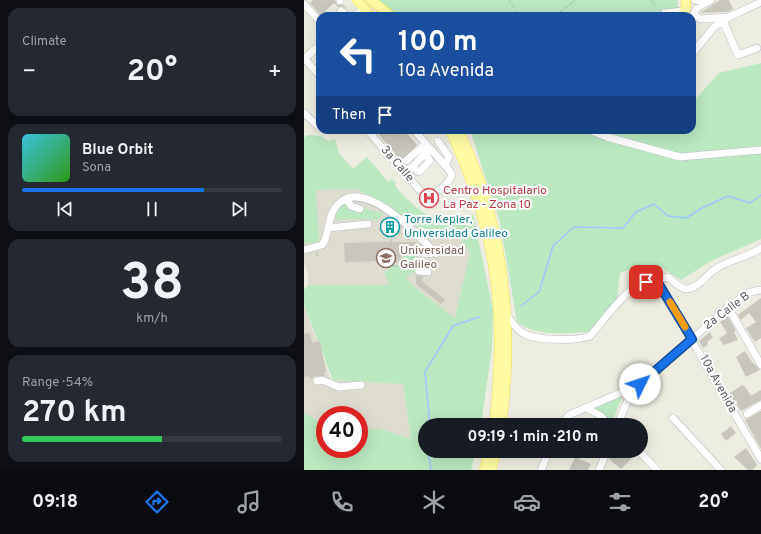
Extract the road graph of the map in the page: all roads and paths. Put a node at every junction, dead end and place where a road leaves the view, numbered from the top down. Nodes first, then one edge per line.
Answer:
1 (308, 0) edge
2 (357, 0) edge
3 (371, 0) edge
4 (509, 0) edge
5 (576, 0) edge
6 (651, 0) edge
7 (681, 0) edge
8 (686, 0) edge
9 (694, 0) edge
10 (708, 2) edge
11 (761, 2) edge
12 (304, 4) edge
13 (364, 4) edge
14 (655, 6) dead end
15 (373, 12) edge
16 (386, 12) edge
17 (517, 12) edge
18 (560, 12) edge
19 (682, 12) edge
20 (683, 12) edge
21 (695, 12) edge
22 (696, 16) edge
23 (316, 18) edge
24 (726, 19) junction
25 (316, 48) edge
26 (757, 48) dead end
27 (696, 49) edge
28 (304, 58) edge
29 (316, 72) edge
30 (304, 113) edge
31 (316, 124) edge
32 (371, 134) edge
33 (416, 134) edge
34 (452, 134) edge
35 (461, 134) edge
36 (599, 134) edge
37 (438, 141) dead end
38 (424, 148) junction
39 (761, 150) edge
40 (406, 161) dead end
41 (449, 170) junction
42 (405, 173) junction
43 (346, 199) junction
44 (360, 209) dead end
45 (368, 224) dead end
46 (328, 228) junction
47 (391, 233) dead end
48 (391, 242) dead end
49 (761, 248) edge
50 (304, 250) edge
51 (317, 250) dead end
52 (417, 254) joint
53 (383, 256) dead end
54 (317, 258) dead end
55 (419, 271) dead end
56 (428, 272) dead end
57 (658, 283) junction
58 (761, 290) edge
59 (728, 307) junction
60 (507, 315) junction
61 (692, 339) junction
62 (761, 365) edge
63 (317, 381) dead end
64 (640, 384) junction
65 (362, 385) dead end
66 (761, 405) edge
67 (586, 408) junction
68 (747, 414) dead end
69 (495, 418) edge
70 (502, 418) edge
71 (567, 418) edge
72 (603, 418) edge
73 (620, 418) edge
74 (673, 418) dead end
75 (487, 458) edge
76 (494, 458) edge
77 (546, 458) edge
78 (604, 458) edge
79 (645, 458) edge
80 (761, 459) edge
81 (484, 470) edge
82 (491, 470) edge
83 (541, 470) edge
84 (599, 470) edge
85 (657, 470) edge
86 (721, 470) edge

1 - 12 street
2 - 13 main road
3 - 16 main road
4 - 17 path
5 - 18 path
6 - 14 path
7 - 19 main road
8 - 20 main road
9 - 10 street
10 - 21 street
11 - 24 street
12 - 23 street
13 - 15 main road
22 - 24 street
24 - 26 street
24 - 27 street
25 - 28 street
28 - 29 street
30 - 31 street
32 - 42 street, 3a Calle
33 - 38 street
34 - 69 main road
35 - 60 main road
36 - 39 street
37 - 41 street
38 - 40 street
38 - 41 street
38 - 42 street
41 - 42 street, 3a Calle
43 - 44 street
43 - 46 street
43 - 52 street
45 - 46 street
46 - 50 street
47 - 48 path
49 - 57 street
51 - 54 path
52 - 53 path
55 - 56 street
57 - 60 street
57 - 61 street, 10a Avenida
58 - 59 street, 2a Calle B
59 - 61 street, 2a Calle B
59 - 62 street
60 - 70 main road
61 - 64 street, 2a Calle B
61 - 80 street, 10a Avenida
63 - 65 street
64 - 67 street
64 - 73 street, 2a Calle B
66 - 68 street
67 - 71 street
67 - 72 street
74 - 86 street
75 - 81 main road
76 - 82 main road
77 - 83 street
78 - 84 street
79 - 85 street

